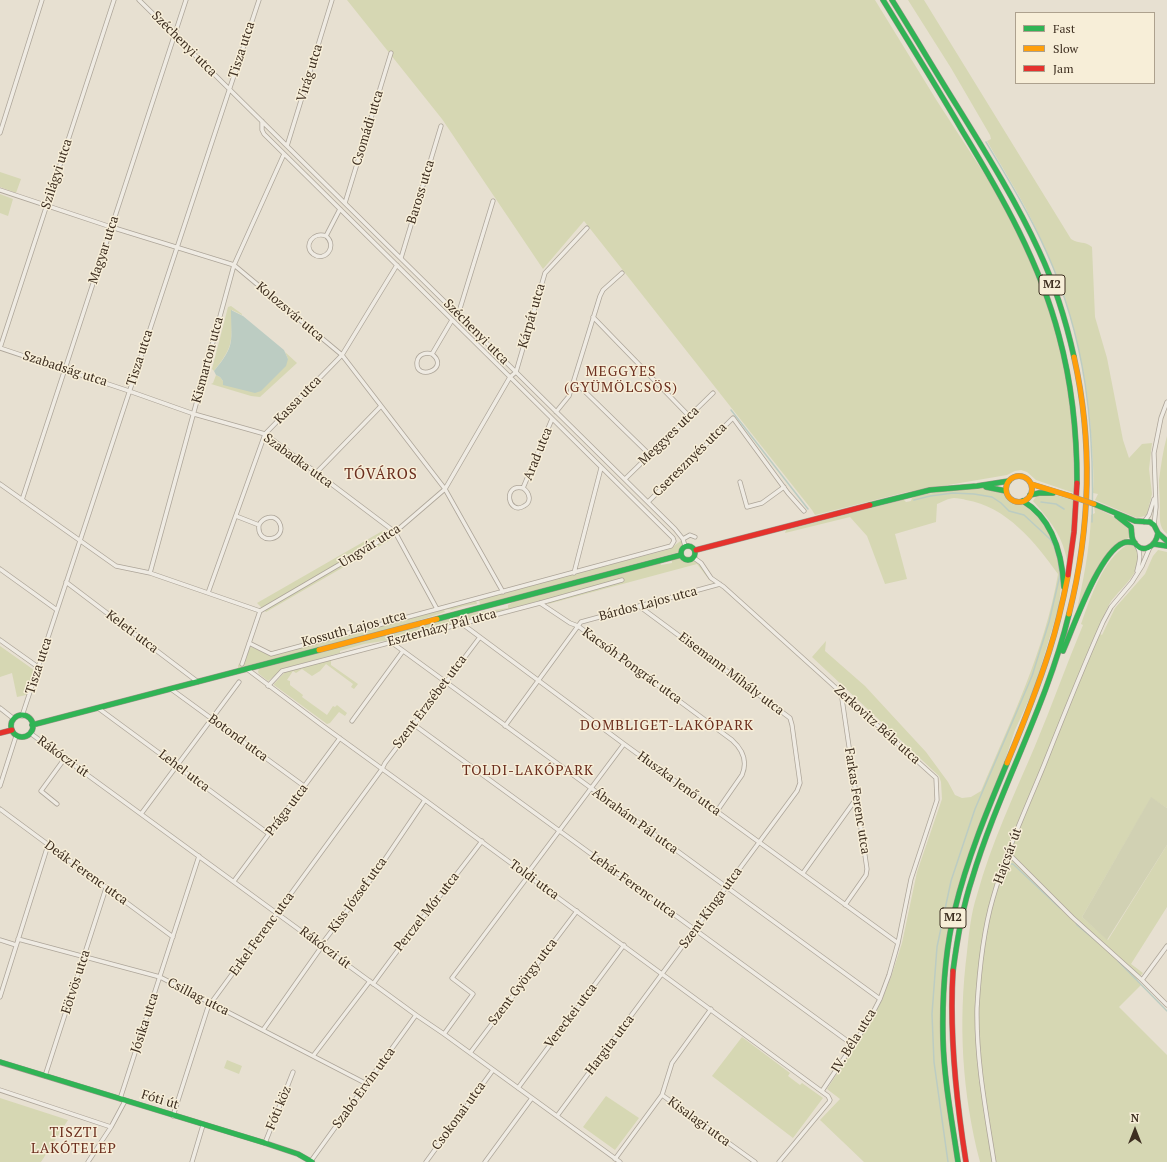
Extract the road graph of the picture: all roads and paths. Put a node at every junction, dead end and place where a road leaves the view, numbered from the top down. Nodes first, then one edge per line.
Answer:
1 (42, 0) edge
2 (114, 0) edge
3 (139, 0) edge
4 (186, 0) edge
5 (258, 0) edge
6 (332, 0) edge
7 (883, 0) edge
8 (892, 0) edge
9 (174, 35) junction
10 (391, 53) dead end
11 (229, 88) junction
12 (262, 121) junction
13 (441, 126) dead end
14 (0, 133) edge
15 (287, 146) junction
16 (284, 154) junction
17 (0, 190) edge
18 (493, 201) dead end
19 (345, 203) junction
20 (47, 205) junction
21 (340, 209) junction
22 (111, 228) junction
23 (587, 228) dead end
24 (326, 236) junction
25 (177, 247) junction
26 (401, 258) junction
27 (234, 265) junction
28 (396, 266) junction
29 (622, 273) dead end
30 (458, 315) junction
31 (593, 317) junction
32 (452, 320) junction
33 (0, 348) edge
34 (432, 354) junction
35 (342, 355) junction
36 (65, 369) junction
37 (516, 372) junction
38 (510, 378) junction
39 (574, 381) junction
40 (130, 390) junction
41 (713, 393) dead end
42 (1167, 402) edge
43 (381, 406) junction
44 (556, 412) junction
45 (194, 414) junction
46 (689, 416) junction
47 (552, 419) junction
48 (265, 434) junction
49 (650, 455) junction
50 (601, 468) junction
51 (316, 473) junction
52 (625, 479) junction
53 (1009, 481) junction
54 (740, 482) dead end
55 (0, 484) edge
56 (1031, 484) junction
57 (977, 486) junction
58 (784, 487) junction
59 (524, 488) junction
60 (445, 489) junction
61 (1006, 491) junction
62 (1057, 493) junction
63 (1156, 494) junction
64 (1030, 495) junction
65 (22, 500) junction
66 (1023, 501) junction
67 (648, 502) junction
68 (804, 511) dead end
69 (1110, 511) junction
70 (236, 516) junction
71 (1143, 522) junction
72 (259, 524) junction
73 (1154, 525) junction
74 (395, 532) junction
75 (1132, 532) junction
76 (1158, 533) junction
77 (695, 537) dead end
78 (683, 539) junction
79 (80, 541) junction
80 (674, 541) joint
81 (1167, 541) edge
82 (1136, 544) junction
83 (685, 546) junction
84 (1152, 546) junction
85 (1167, 546) edge
86 (696, 550) junction
87 (681, 555) junction
88 (694, 558) junction
89 (0, 569) edge
90 (150, 572) junction
91 (574, 572) junction
92 (1136, 574) junction
93 (622, 580) dead end
94 (66, 582) junction
95 (720, 584) junction
96 (503, 592) junction
97 (208, 593) junction
98 (1064, 598) junction
99 (540, 603) junction
100 (639, 606) junction
101 (437, 609) junction
102 (57, 610) junction
103 (260, 611) junction
104 (461, 623) junction
105 (578, 626) junction
106 (480, 636) junction
107 (0, 640) edge
108 (391, 642) junction
109 (249, 643) junction
110 (403, 651) junction
111 (242, 664) dead end
112 (38, 667) junction
113 (1054, 668) junction
114 (247, 669) junction
115 (538, 680) junction
116 (198, 682) junction
117 (239, 682) dead end
118 (445, 682) junction
119 (268, 686) junction
120 (171, 689) junction
121 (841, 692) junction
122 (0, 708) edge
123 (98, 708) junction
124 (22, 716) junction
125 (212, 718) junction
126 (14, 719) junction
127 (352, 721) dead end
128 (414, 724) junction
129 (32, 725) junction
130 (505, 726) junction
131 (12, 730) junction
132 (0, 733) edge
133 (30, 733) junction
134 (16, 736) junction
135 (340, 738) junction
136 (624, 744) junction
137 (65, 758) junction
138 (176, 766) junction
139 (382, 769) junction
140 (0, 786) edge
141 (304, 786) junction
142 (590, 788) junction
143 (856, 799) junction
144 (425, 800) junction
145 (58, 804) dead end
146 (0, 809) edge
147 (717, 811) junction
148 (141, 814) junction
149 (558, 831) junction
150 (268, 834) junction
151 (482, 841) junction
152 (760, 842) junction
153 (48, 845) junction
154 (1008, 853) junction
155 (199, 856) junction
156 (802, 873) junction
157 (528, 875) junction
158 (234, 881) junction
159 (726, 887) junction
160 (106, 888) junction
161 (845, 904) junction
162 (577, 911) junction
163 (277, 913) junction
164 (694, 929) junction
165 (173, 937) junction
166 (0, 940) edge
167 (18, 940) junction
168 (898, 943) junction
169 (16, 945) junction
170 (321, 945) junction
171 (624, 945) junction
172 (1167, 946) edge
173 (84, 957) junction
174 (663, 974) junction
175 (160, 977) junction
176 (1142, 980) junction
177 (371, 982) junction
178 (0, 997) edge
179 (880, 999) junction
180 (211, 1003) junction
181 (1167, 1005) edge
182 (711, 1009) junction
183 (416, 1016) junction
184 (262, 1030) junction
185 (444, 1034) junction
186 (852, 1045) junction
187 (470, 1054) junction
188 (313, 1056) junction
189 (0, 1062) edge
190 (493, 1070) junction
191 (293, 1072) dead end
192 (45, 1076) junction
193 (367, 1084) junction
194 (518, 1088) junction
195 (0, 1090) edge
196 (822, 1091) junction
197 (662, 1095) junction
198 (532, 1098) junction
199 (123, 1100) junction
200 (173, 1116) junction
201 (557, 1116) junction
202 (203, 1124) junction
203 (111, 1127) junction
204 (265, 1143) junction
205 (615, 1158) junction
206 (88, 1162) edge
207 (192, 1162) edge
208 (311, 1162) edge
209 (426, 1162) edge
210 (485, 1162) edge
211 (620, 1162) edge
212 (755, 1162) edge
213 (779, 1162) edge
214 (958, 1162) edge
215 (966, 1162) edge
216 (994, 1162) edge

1 - 14 street
2 - 20 street, Szilágyi utca
3 - 9 street, Széchenyi utca
4 - 9 street, Magyar utca
5 - 11 street, Tisza utca
6 - 15 street, Virág utca
7 - 98 main road, M2
8 - 113 main road, M2
9 - 11 street, Széchenyi utca
9 - 22 street, Magyar utca
10 - 19 street, Csomádi utca
11 - 12 street, Széchenyi utca
11 - 25 street, Tisza utca
12 - 15 street, Széchenyi utca
12 - 16 street, Széchenyi utca
13 - 26 street, Baross utca
15 - 19 street, Széchenyi utca
16 - 21 street, Széchenyi utca
16 - 27 street, Kismarton utca
17 - 20 street, Kolozsvár utca
18 - 30 street
19 - 26 street, Széchenyi utca
20 - 22 street, Kolozsvár utca
20 - 33 street, Szilágyi utca
21 - 24 street
21 - 28 street, Széchenyi utca
22 - 25 street, Kolozsvár utca
22 - 36 street, Magyar utca
23 - 37 street, Kárpát utca
24 - 24 street
25 - 27 street, Kolozsvár utca
25 - 40 street, Tisza utca
26 - 30 street, Széchenyi utca
27 - 35 street, Kolozsvár utca
27 - 45 street, Kismarton utca
28 - 32 street, Széchenyi utca
28 - 35 street, Kassa utca
29 - 31 street
30 - 37 street, Széchenyi utca
31 - 39 street
31 - 46 street
32 - 34 street
32 - 38 street, Széchenyi utca
33 - 36 street, Szabadság utca
34 - 34 street
35 - 43 street, Kolozsvár utca
35 - 48 street, Kassa utca
36 - 40 street, Szabadság utca
36 - 65 street, Magyar utca
37 - 38 street, Ungvár utca
37 - 44 street, Széchenyi utca
38 - 47 street, Széchenyi utca
38 - 60 street, Ungvár utca
39 - 44 street
39 - 49 street
40 - 45 street, Szabadka utca
40 - 79 street, Tisza utca
41 - 46 street, Meggyes utca
42 - 63 street
43 - 51 street
43 - 60 street, Kolozsvár utca
44 - 52 street, Széchenyi utca
45 - 48 street, Szabadka utca
45 - 90 street, Kismarton utca
46 - 49 street, Meggyes utca
47 - 50 street, Széchenyi utca
47 - 59 street, Arad utca
48 - 51 street, Szabadka utca
48 - 70 street, Kassa utca
49 - 52 street, Meggyes utca
50 - 80 street, Széchenyi utca
50 - 91 street
51 - 74 street, Szabadka utca
52 - 67 street, Széchenyi utca
53 - 56 main road
53 - 57 main road
53 - 61 main road
54 - 58 street
55 - 65 street
56 - 62 main road
56 - 64 main road
57 - 61 main road
57 - 86 main road
58 - 67 street, Cseresznyés utca
58 - 68 street
59 - 59 street, Arad utca
60 - 74 street, Ungvár utca
60 - 96 street, Kolozsvár utca
61 - 66 main road
62 - 64 main road
62 - 69 main road, bridge
63 - 71 street
63 - 73 street
64 - 66 main road
65 - 79 street
66 - 98 main road
67 - 78 street, Széchenyi utca
69 - 71 main road
69 - 75 main road
70 - 72 street
70 - 97 street, Kassa utca
71 - 73 main road
71 - 75 main road
72 - 72 street
73 - 76 main road
74 - 101 street, Szabadka utca
74 - 103 street, Ungvár utca
75 - 82 main road
76 - 81 main road
76 - 84 main road
77 - 78 street
78 - 83 street, Széchenyi utca
79 - 90 street
79 - 94 street, Tisza utca
80 - 91 street, Kossuth Lajos utca
82 - 84 main road
82 - 92 street, Hajcsár út
82 - 113 main road
83 - 86 main road
83 - 87 main road
84 - 85 main road
84 - 92 street, Hajcsár út
86 - 88 main road
87 - 88 main road
87 - 114 main road, Kossuth Lajos utca
88 - 95 street, Zerkovitz Béla utca
89 - 102 street
90 - 97 street
91 - 96 street, Kossuth Lajos utca
92 - 154 street, Hajcsár út
93 - 99 street, Eszterházy Pál utca
94 - 102 street, Tisza utca
94 - 116 street, Keleti utca
95 - 100 street, Bárdos Lajos utca
95 - 121 street, Zerkovitz Béla utca
96 - 101 street, Kossuth Lajos utca
97 - 103 street
98 - 214 main road, M2
99 - 104 street, Eszterházy Pál utca
99 - 105 street, Kacsóh Pongrác utca
100 - 105 street, Bárdos Lajos utca
100 - 152 street, Eisemann Mihály utca
101 - 109 street, Kossuth Lajos utca
102 - 112 street, Tisza utca
103 - 109 street
104 - 106 street, Huszka Jenő utca
104 - 108 street, Eszterházy Pál utca
105 - 115 street
105 - 147 street, Kacsóh Pongrác utca
106 - 115 street, Huszka Jenő utca
106 - 118 street, Szent Erzsébet utca
107 - 112 street
108 - 110 street, Ábrahám Pál utca
108 - 119 street, Eszterházy Pál utca
109 - 111 street
110 - 118 street, Ábrahám Pál utca
110 - 127 street
112 - 124 street, Tisza utca
113 - 215 main road, M2
114 - 116 main road, Kossuth Lajos utca
114 - 119 street, Toldi utca
115 - 130 street
115 - 136 street, Huszka Jenő utca
116 - 120 main road, Kossuth Lajos utca
117 - 125 street
118 - 128 street, Szent Erzsébet utca
118 - 130 street, Ábrahám Pál utca
119 - 135 street, Toldi utca
120 - 123 main road, Kossuth Lajos utca
120 - 125 street, Botond utca
121 - 143 street, Farkas Ferenc utca
121 - 168 street, Zerkovitz Béla utca
122 - 126 street
123 - 129 main road, Kossuth Lajos utca
123 - 138 street, Lehel utca
124 - 126 main road
124 - 129 main road
125 - 138 street
125 - 141 street, Botond utca
126 - 131 main road
128 - 139 street, Szent Erzsébet utca
128 - 149 street, Lehár Ferenc utca
129 - 133 main road
130 - 142 street, Ábrahám Pál utca
131 - 132 main road
131 - 134 main road
133 - 134 main road
133 - 137 street, Rákóczi út
134 - 140 street
135 - 139 street, Toldi utca
135 - 141 street, Prága utca
136 - 142 street
136 - 147 street, Huszka Jenő utca
137 - 145 street
137 - 148 street, Rákóczi út
138 - 148 street
138 - 150 street, Lehel utca
139 - 144 street, Toldi utca
139 - 163 street, Erkel Ferenc utca
141 - 150 street, Prága utca
142 - 149 street
142 - 159 street, Ábrahám Pál utca
143 - 156 street
143 - 161 street, Farkas Ferenc utca
144 - 151 street, Toldi utca
144 - 170 street, Kiss József utca
146 - 153 street, Deák Ferenc utca
147 - 152 street, Huszka Jenő utca
148 - 155 street, Rákóczi út
149 - 157 street
149 - 164 street, Lehár Ferenc utca
150 - 158 street, Prága utca
151 - 157 street, Toldi utca
151 - 177 street, Perczel Mór utca
152 - 156 street, Huszka Jenő utca
152 - 159 street, Szent Kinga utca
153 - 160 street, Deák Ferenc utca
153 - 167 street
154 - 176 street
154 - 216 street, Hajcsár út
155 - 158 street, Rákóczi út
155 - 165 street, Jósika utca
156 - 161 street, Huszka Jenő utca
157 - 162 street, Toldi utca
157 - 185 street
158 - 163 street, Rákóczi út
159 - 164 street, Szent Kinga utca
159 - 179 street, Ábrahám Pál utca
160 - 165 street, Deák Ferenc utca
160 - 173 street, Eötvös utca
161 - 168 street, Huszka Jenő utca
162 - 171 street, Toldi utca
162 - 187 street, Szent György utca
163 - 170 street, Rákóczi út
163 - 180 street, Erkel Ferenc utca
164 - 174 street, Szent Kinga utca
164 - 186 street, Lehár Ferenc utca
165 - 175 street, Jósika utca
166 - 169 street
167 - 169 street
167 - 173 street, Csillag utca
168 - 179 street, IV. Béla utca
169 - 178 street
170 - 177 street, Rákóczi út
170 - 184 street, Kiss József utca
171 - 174 street, Toldi utca
171 - 194 street, Vereckei utca
172 - 176 street
173 - 175 street, Csillag utca
173 - 192 street, Eötvös utca
174 - 182 street, Toldi utca
174 - 201 street, Hargita utca
175 - 180 street, Csillag utca
175 - 199 street, Jósika utca
176 - 181 street
177 - 183 street, Rákóczi út
177 - 188 street, Perczel Mór utca
179 - 186 street, IV. Béla utca
180 - 184 street, Csillag utca
180 - 200 street, Erkel Ferenc utca
182 - 196 street, Toldi utca
182 - 197 street
183 - 185 street, Rákóczi út
183 - 193 street, Szabó Ervin utca
184 - 188 street, Csillag utca
185 - 187 street, Rákóczi út
186 - 196 street, IV. Béla utca
187 - 190 street, Rákóczi út
188 - 193 street, Csillag utca
189 - 192 main road, Fóti út
190 - 194 street, Rákóczi út
190 - 209 street, Csokonai utca
191 - 204 street, Fóti köz
192 - 199 main road, Fóti út
193 - 208 street, Szabó Ervin utca
194 - 198 street, Rákóczi út
195 - 203 street
196 - 213 street
197 - 205 street
197 - 212 street, Kisalagi utca
198 - 201 street, Rákóczi út
198 - 210 street
199 - 200 main road, Fóti út
199 - 203 street, Jósika utca
200 - 202 main road, Fóti út
201 - 205 street, Rákóczi út
202 - 204 main road, Fóti út
202 - 207 street
203 - 206 street, Jósika utca
204 - 208 main road, Fóti út
205 - 211 street, Rákóczi út

